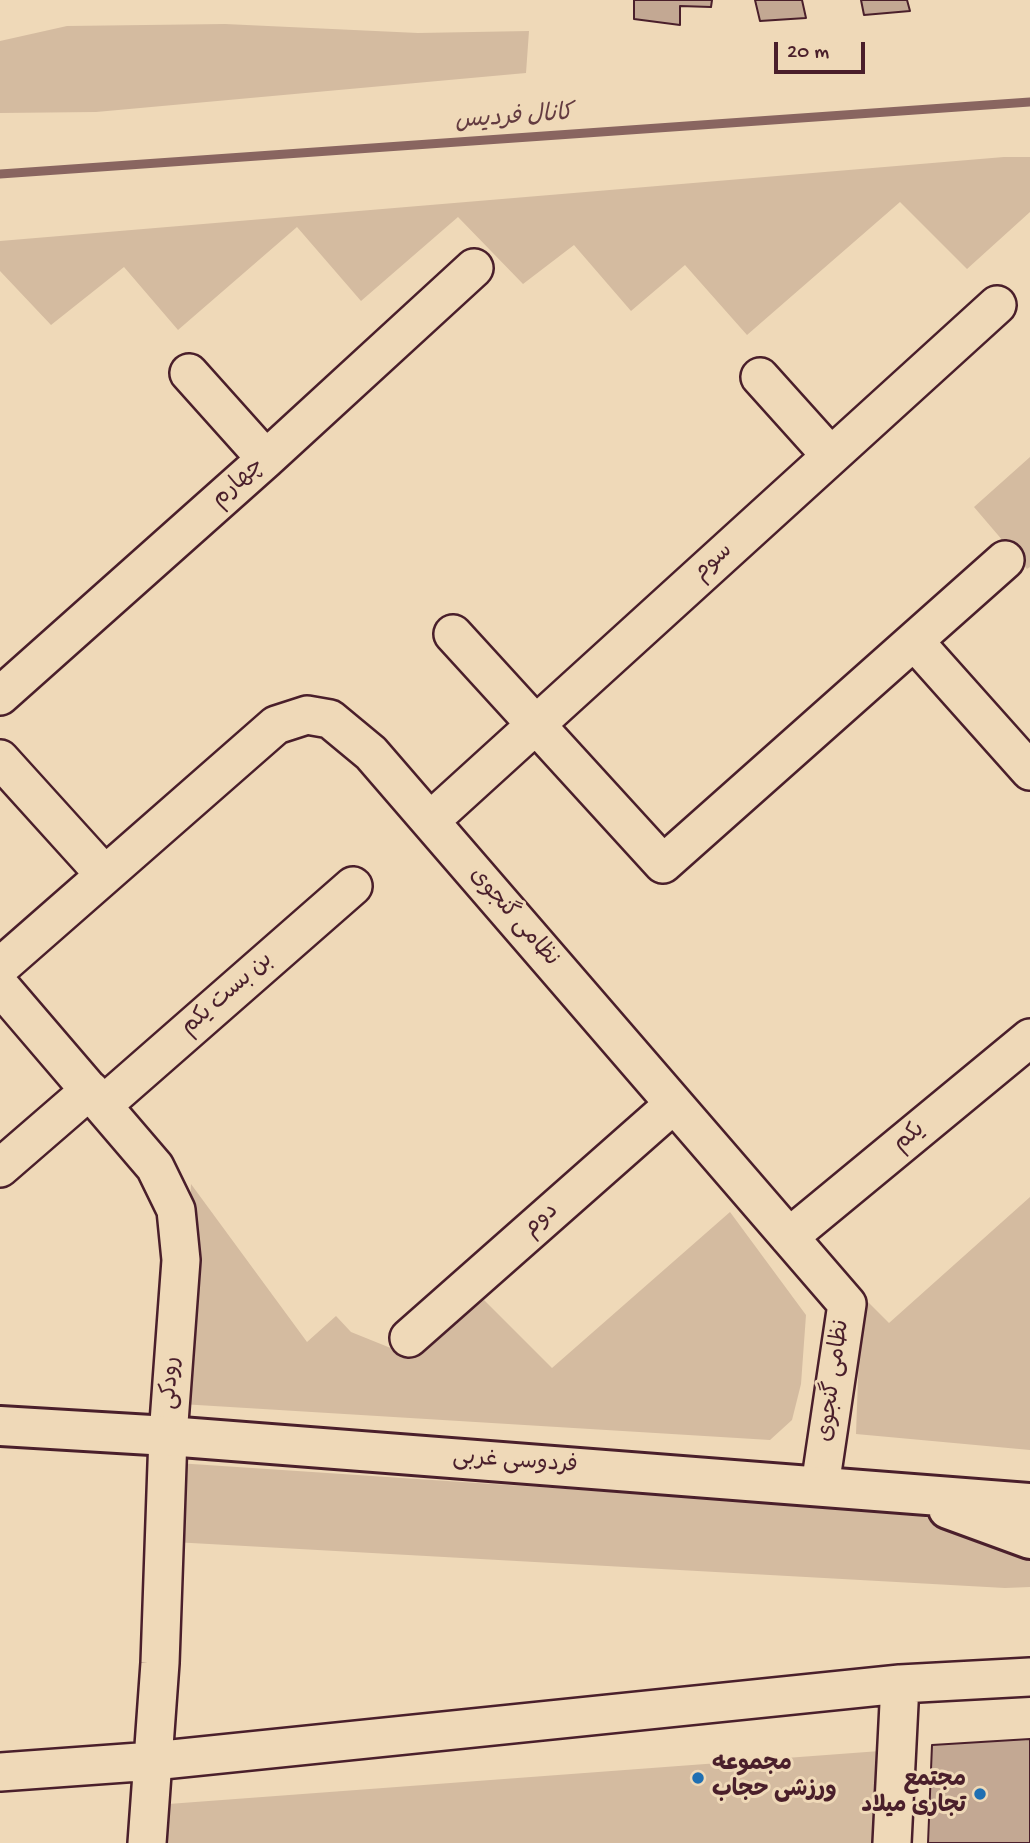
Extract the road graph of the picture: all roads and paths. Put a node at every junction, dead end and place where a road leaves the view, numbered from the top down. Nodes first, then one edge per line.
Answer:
1 (474, 268) dead end
2 (997, 305) dead end
3 (188, 373) dead end
4 (760, 377) dead end
5 (831, 456) junction
6 (266, 459) junction
7 (1004, 561) dead end
8 (453, 634) dead end
9 (914, 641) junction
10 (0, 696) edge
11 (536, 724) junction
12 (0, 759) edge
13 (1030, 771) edge
14 (430, 821) junction
15 (105, 875) junction
16 (353, 886) dead end
17 (0, 967) edge
18 (0, 986) edge
19 (1030, 1038) edge
20 (96, 1098) junction
21 (674, 1104) junction
22 (0, 1168) edge
23 (789, 1237) junction
24 (409, 1338) dead end
25 (0, 1426) edge
26 (168, 1436) junction
27 (820, 1486) junction
28 (904, 1492) junction
29 (1030, 1503) edge
30 (1030, 1539) edge
31 (1030, 1677) edge
32 (900, 1684) junction
33 (153, 1761) junction
34 (0, 1772) edge
35 (147, 1843) edge
36 (892, 1843) edge

1 - 6 street, چهارم
2 - 5 street, سوم
3 - 6 street
4 - 5 street
5 - 11 street, سوم
6 - 10 street, چهارم
7 - 9 street
8 - 11 street
9 - 11 street
9 - 13 street
11 - 14 street, سوم
12 - 15 street
14 - 15 street, نظامی گنجوی
14 - 21 street, نظامی گنجوی
15 - 17 street, نظامی گنجوی
16 - 20 street, بن بست یکم
18 - 20 street, رودکی
19 - 23 street, یکم
20 - 22 street, بن بست یکم
20 - 26 street, رودکی
21 - 23 street, نظامی گنجوی
21 - 24 street, دوم
23 - 27 street, نظامی گنجوی
25 - 26 main road, فردوسی غربی
26 - 27 main road, فردوسی غربی
26 - 33 street, رودکی
27 - 28 main road, فردوسی غربی
28 - 29 main road, فردوسی غربی
28 - 30 main road
31 - 32 street
32 - 33 street
32 - 36 street
33 - 34 street
33 - 35 street, رودکی

